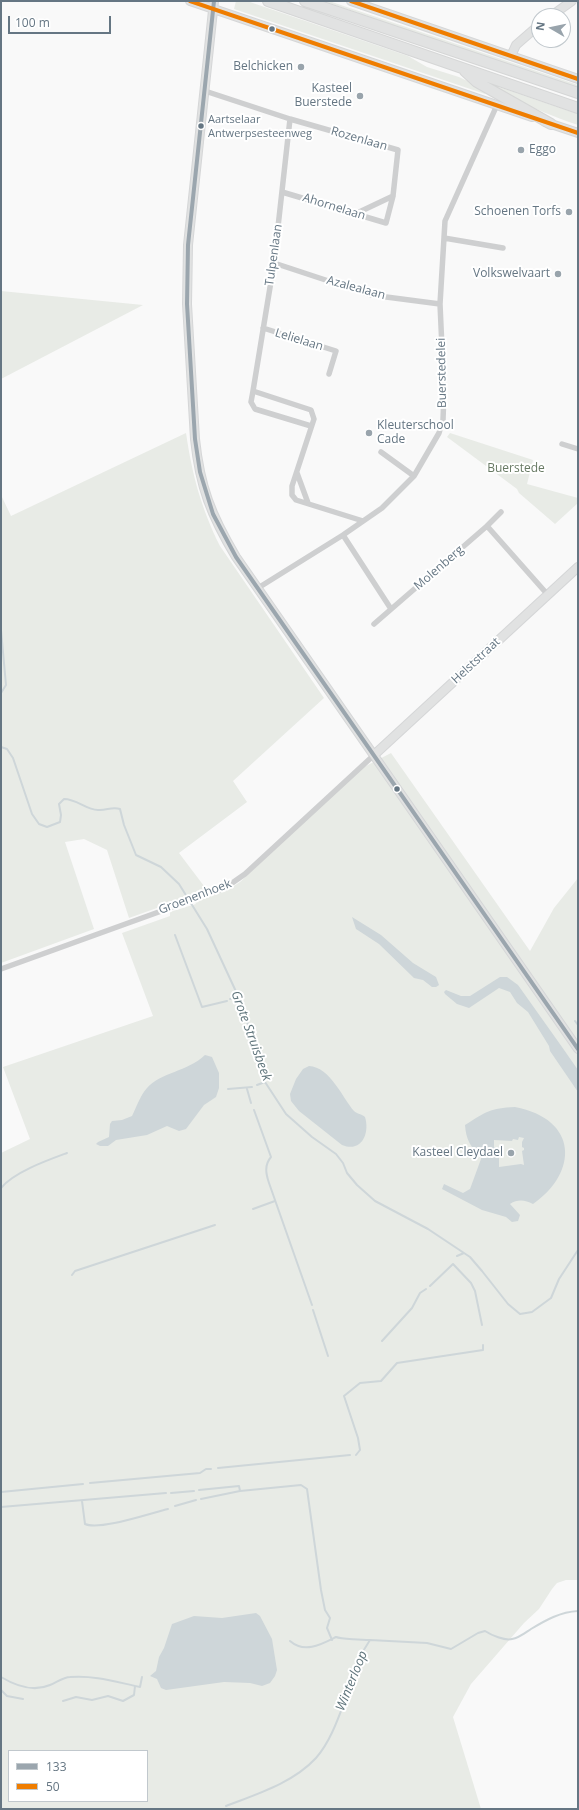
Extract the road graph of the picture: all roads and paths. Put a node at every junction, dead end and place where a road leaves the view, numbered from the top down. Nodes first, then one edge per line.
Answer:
1 (190, 1) edge
2 (268, 1) edge
3 (305, 1) edge
4 (351, 1) edge
5 (572, 1) edge
6 (564, 4) edge
7 (214, 5) edge
8 (531, 32) edge
9 (511, 56) junction
10 (460, 68) junction
11 (578, 79) edge
12 (205, 91) junction
13 (578, 94) edge
14 (497, 105) junction
15 (578, 108) edge
16 (290, 118) junction
17 (551, 124) junction
18 (578, 133) edge
19 (282, 192) junction
20 (393, 196) junction
21 (355, 214) junction
22 (386, 223) joint
23 (444, 238) junction
24 (503, 248) dead end
25 (274, 263) junction
26 (440, 304) junction
27 (263, 328) junction
28 (329, 374) dead end
29 (253, 391) junction
30 (311, 426) junction
31 (562, 444) dead end
32 (578, 449) edge
33 (381, 452) dead end
34 (297, 472) junction
35 (414, 476) junction
36 (308, 503) junction
37 (501, 512) dead end
38 (363, 521) junction
39 (487, 526) junction
40 (343, 535) junction
41 (578, 567) edge
42 (258, 588) junction
43 (548, 595) junction
44 (392, 609) junction
45 (374, 624) dead end
46 (374, 755) junction
47 (1, 969) edge
48 (578, 1049) edge

1 - 7 street
2 - 10 highway
3 - 13 highway
4 - 9 street
5 - 6 street
7 - 12 street
7 - 14 street
8 - 9 street
9 - 11 street
10 - 15 highway
10 - 17 highway
12 - 16 street, Rozenlaan
12 - 42 street
14 - 17 street
14 - 23 street, Buerstedelei
16 - 19 street, Tulpenlaan
16 - 20 street, Rozenlaan
17 - 18 street
19 - 21 street, Ahornelaan
19 - 25 street, Tulpenlaan
20 - 21 street
20 - 22 street, Rozenlaan
21 - 22 street, Ahornelaan
23 - 24 street
23 - 26 street, Buerstedelei
25 - 26 street, Azalealaan
25 - 27 street, Tulpenlaan
26 - 35 street, Buerstedelei
27 - 28 street, Lelielaan
27 - 29 street, Tulpenlaan
29 - 30 street, Tulpenlaan
29 - 30 street
30 - 34 street
31 - 32 street
33 - 35 street
34 - 36 street
34 - 36 street
35 - 38 street, Buerstedelei
36 - 38 street
37 - 39 street, Molenberg
38 - 40 street, Buerstedelei
39 - 43 street
39 - 44 street, Molenberg
40 - 42 street, Buerstedelei
40 - 44 street
41 - 43 street, Helststraat
42 - 46 street
43 - 46 street, Helststraat
44 - 45 street, Molenberg
46 - 47 street, Groenenhoek
46 - 48 street

